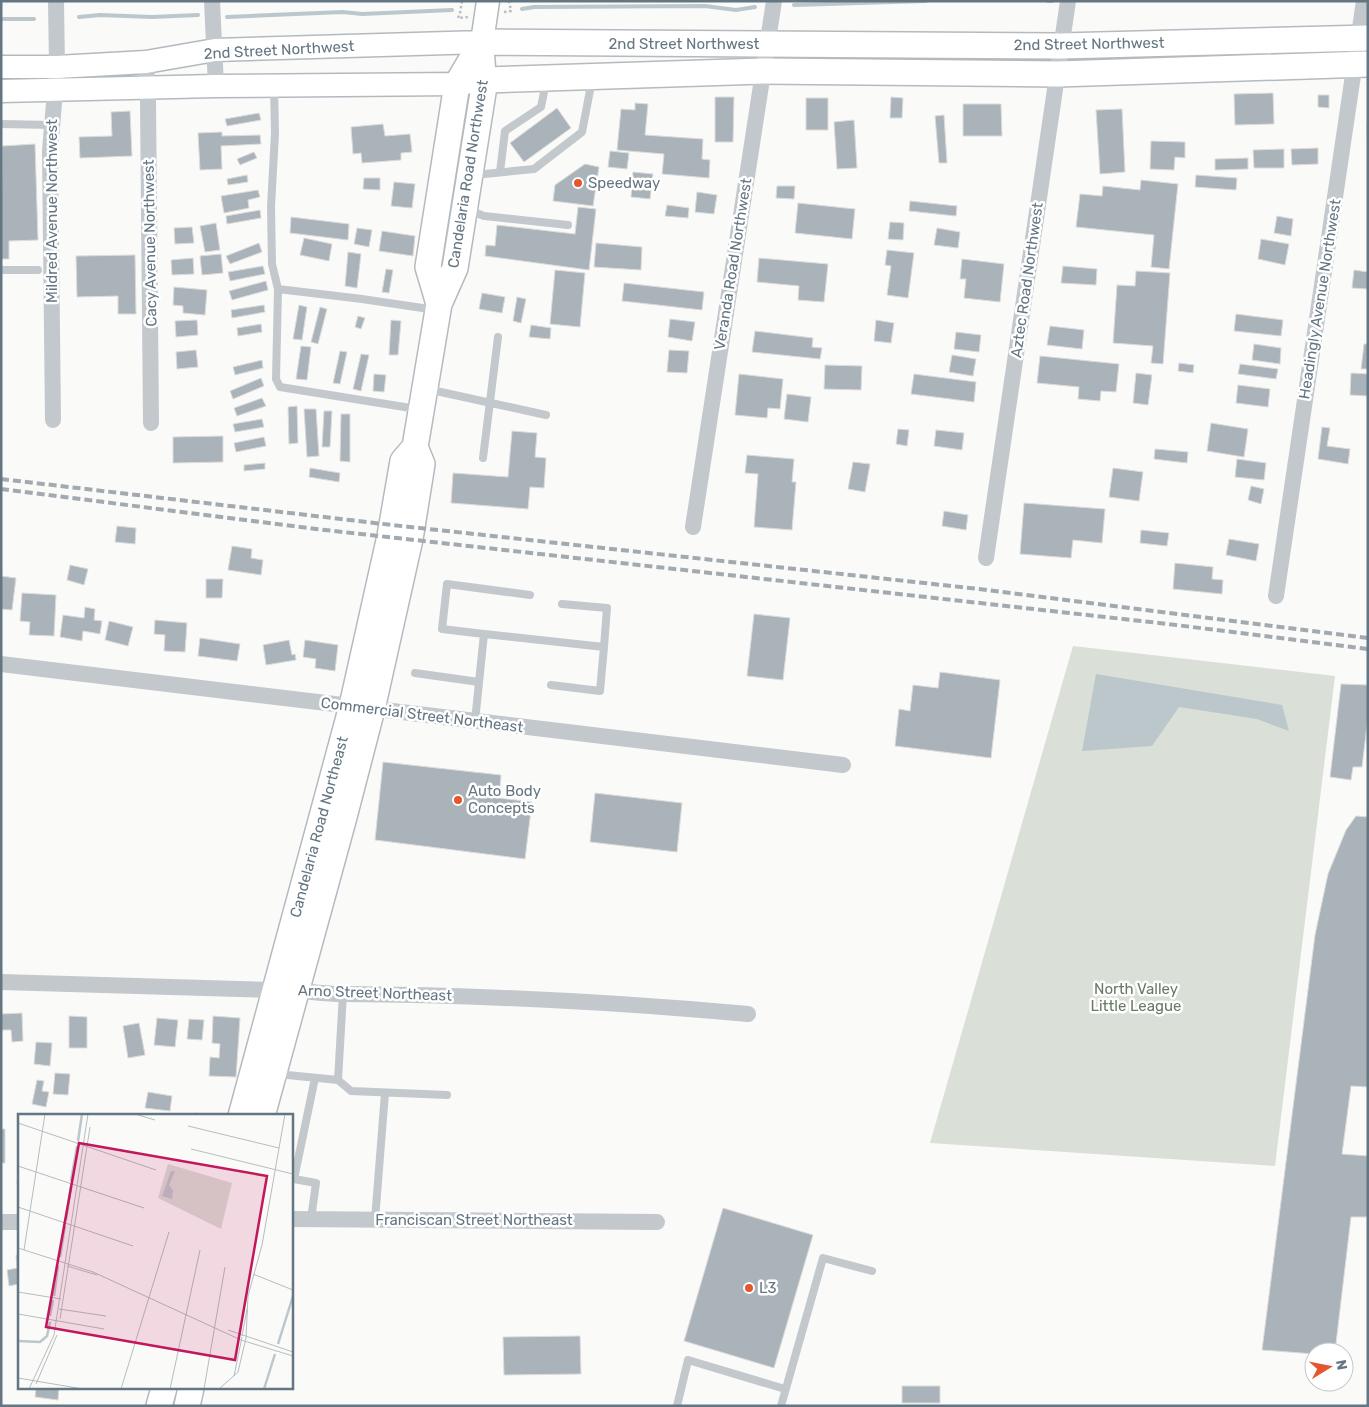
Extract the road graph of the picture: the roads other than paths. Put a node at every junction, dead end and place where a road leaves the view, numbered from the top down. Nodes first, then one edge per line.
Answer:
1 (56, 1) edge
2 (212, 1) edge
3 (488, 1) edge
4 (774, 1) edge
5 (1068, 1) edge
6 (1364, 1) edge
7 (1364, 38) edge
8 (482, 42) junction
9 (768, 44) junction
10 (1062, 46) junction
11 (215, 50) junction
12 (146, 62) junction
13 (1362, 64) edge
14 (1, 67) edge
15 (57, 67) junction
16 (763, 71) junction
17 (1058, 74) junction
18 (593, 77) junction
19 (546, 78) junction
20 (485, 80) junction
21 (458, 84) junction
22 (216, 86) junction
23 (274, 86) junction
24 (148, 89) junction
25 (1, 91) edge
26 (55, 91) junction
27 (1, 124) edge
28 (52, 125) junction
29 (500, 172) junction
30 (470, 175) junction
31 (465, 208) junction
32 (568, 225) dead end
33 (1, 270) edge
34 (38, 270) dead end
35 (278, 289) junction
36 (438, 307) junction
37 (498, 337) dead end
38 (423, 399) junction
39 (490, 403) junction
40 (546, 415) dead end
41 (53, 420) dead end
42 (151, 423) dead end
43 (483, 458) dead end
44 (693, 527) dead end
45 (400, 537) joint
46 (986, 558) dead end
47 (530, 595) dead end
48 (1276, 596) dead end
49 (562, 604) dead end
50 (484, 634) junction
51 (604, 647) junction
52 (1, 664) edge
53 (415, 673) dead end
54 (479, 682) junction
55 (551, 685) dead end
56 (362, 707) junction
57 (475, 721) junction
58 (843, 765) dead end
59 (1, 982) edge
60 (286, 990) junction
61 (343, 994) junction
62 (748, 1014) dead end
63 (274, 1073) junction
64 (315, 1078) junction
65 (338, 1080) junction
66 (385, 1093) junction
67 (447, 1095) dead end
68 (242, 1114) edge
69 (263, 1114) edge
70 (292, 1219) edge
71 (311, 1219) junction
72 (375, 1220) junction
73 (1, 1222) edge
74 (18, 1222) edge
75 (657, 1222) dead end
76 (872, 1271) dead end
77 (785, 1389) junction
78 (163, 1390) edge
79 (191, 1390) edge
80 (159, 1406) edge
81 (187, 1406) edge
82 (677, 1406) edge
83 (780, 1406) edge

1 - 15 street, Mildred Avenue Northwest
2 - 11 street
3 - 8 main road, Candelaria Road Northwest
4 - 9 street, Veranda Road Northwest
5 - 10 street, Aztec Road Northwest
6 - 7 street, Headingly Avenue Northwest
7 - 10 main road, 2nd Street Northwest
7 - 13 street, Headingly Avenue Northwest
8 - 9 main road, 2nd Street Northwest
8 - 11 main road, 2nd Street Northwest
8 - 20 main road, Candelaria Road Northwest
8 - 21 main road, Candelaria Road Northwest
9 - 10 main road, 2nd Street Northwest
9 - 16 street, Veranda Road Northwest
10 - 17 street, Aztec Road Northwest
11 - 12 main road, 2nd Street Northwest
11 - 22 street
12 - 15 main road, 2nd Street Northwest
12 - 24 street, Cacy Avenue Northwest
13 - 17 main road, 2nd Street Northwest
13 - 48 street, Headingly Avenue Northwest
14 - 15 main road, 2nd Street Northwest
15 - 26 street, Mildred Avenue Northwest
16 - 17 main road, 2nd Street Northwest
16 - 18 main road, 2nd Street Northwest
16 - 44 street, Veranda Road Northwest
17 - 46 street, Aztec Road Northwest
18 - 19 main road, 2nd Street Northwest
18 - 29 lane
19 - 20 main road, 2nd Street Northwest
19 - 29 lane
20 - 21 main road, 2nd Street Northwest
20 - 30 main road, Candelaria Road Northwest
21 - 23 main road, 2nd Street Northwest
21 - 36 main road, Candelaria Road Northwest
22 - 23 main road, 2nd Street Northwest
22 - 24 main road, 2nd Street Northwest
23 - 35 lane
24 - 26 main road, 2nd Street Northwest
24 - 42 street, Cacy Avenue Northwest
25 - 26 main road, 2nd Street Northwest
26 - 28 street, Mildred Avenue Northwest
27 - 28 lane
28 - 41 street, Mildred Avenue Northwest
29 - 30 lane
30 - 31 main road, Candelaria Road Northwest
31 - 32 lane
31 - 36 main road, Candelaria Road Northwest
33 - 34 lane
35 - 36 lane
35 - 38 lane
36 - 38 main road, Candelaria Road Northwest
37 - 39 lane
38 - 39 lane
38 - 45 main road, Candelaria Road Northwest
39 - 40 lane
39 - 43 lane
45 - 56 main road, Candelaria Road Northeast
47 - 50 lane
49 - 51 lane
50 - 51 lane
50 - 54 lane
51 - 55 lane
52 - 56 street, Commercial Street Northeast
53 - 54 lane
54 - 57 lane
56 - 57 street, Commercial Street Northeast
56 - 60 main road, Candelaria Road Northeast
57 - 58 street, Commercial Street Northeast
59 - 60 street, Arno Street Northeast
60 - 61 street, Arno Street Northeast
60 - 63 main road, Candelaria Road Northeast
60 - 68 main road, Candelaria Road Northeast
61 - 62 street, Arno Street Northeast
61 - 65 lane
63 - 64 lane
63 - 69 main road, Candelaria Road Northeast
64 - 65 lane
64 - 71 lane
65 - 66 lane
66 - 67 lane
66 - 72 lane
70 - 71 street, Franciscan Street Northeast
71 - 72 street, Franciscan Street Northeast
72 - 75 street, Franciscan Street Northeast
73 - 74 street
76 - 77 lane
77 - 82 lane
77 - 83 lane
78 - 80 main road
79 - 81 main road

